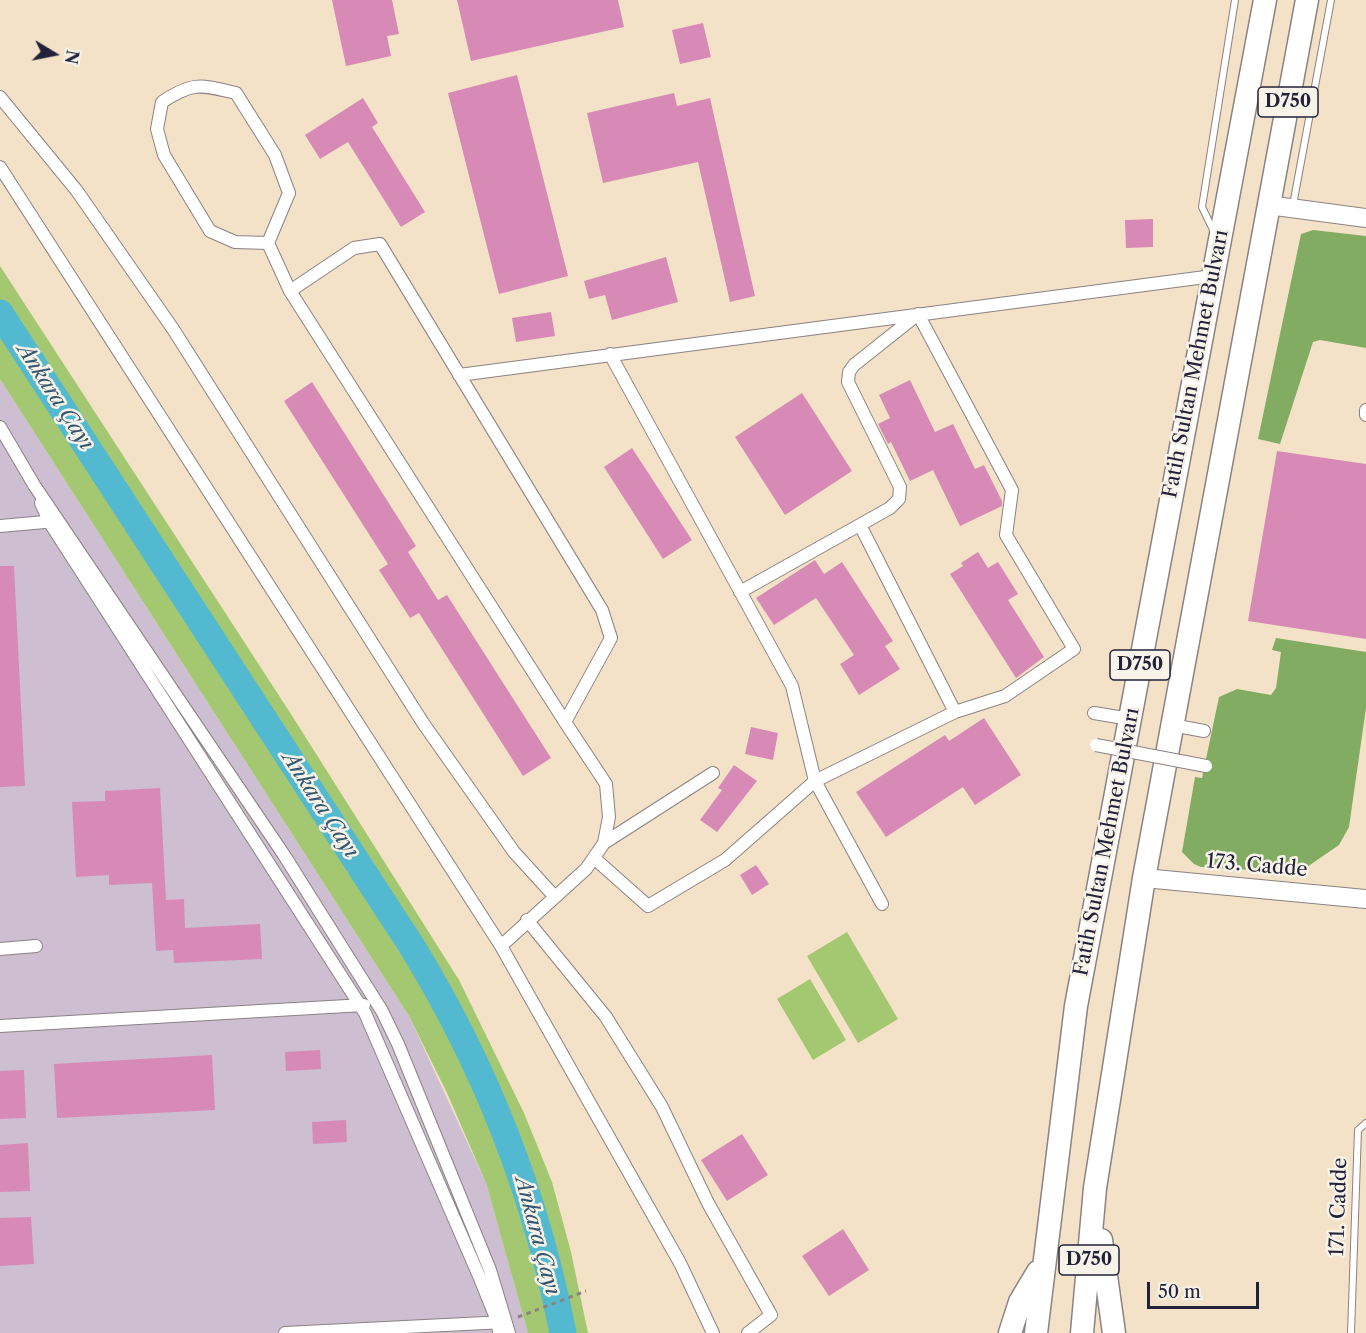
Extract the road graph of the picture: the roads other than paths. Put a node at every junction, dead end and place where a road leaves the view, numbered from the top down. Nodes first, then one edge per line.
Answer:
1 (1235, 0) edge
2 (1264, 0) edge
3 (1307, 0) edge
4 (1331, 0) edge
5 (0, 97) edge
6 (0, 168) edge
7 (1268, 205) junction
8 (1293, 209) junction
9 (1366, 218) edge
10 (268, 243) junction
11 (1219, 243) junction
12 (1213, 276) junction
13 (290, 291) junction
14 (918, 314) junction
15 (610, 354) junction
16 (459, 375) junction
17 (1366, 410) edge
18 (1366, 415) edge
19 (0, 427) edge
20 (55, 522) junction
21 (860, 525) junction
22 (0, 526) edge
23 (740, 592) junction
24 (955, 712) junction
25 (1094, 713) dead end
26 (1130, 718) junction
27 (565, 722) junction
28 (1172, 725) junction
29 (1204, 731) dead end
30 (1096, 745) dead end
31 (1206, 766) dead end
32 (713, 773) dead end
33 (816, 781) junction
34 (604, 843) junction
35 (594, 858) junction
36 (1144, 878) junction
37 (555, 897) junction
38 (1366, 899) edge
39 (882, 904) dead end
40 (527, 920) junction
41 (36, 946) dead end
42 (501, 946) junction
43 (0, 949) edge
44 (378, 1005) junction
45 (360, 1006) junction
46 (0, 1026) edge
47 (1366, 1124) edge
48 (1095, 1188) junction
49 (1044, 1263) junction
50 (503, 1328) edge
51 (285, 1333) edge
52 (713, 1333) edge
53 (748, 1333) edge
54 (1010, 1333) edge
55 (1036, 1333) edge
56 (1082, 1333) edge
57 (1114, 1333) edge
58 (1351, 1333) edge

1 - 11 lane
2 - 11 highway, Fatih Sultan Mehmet Bulvarı / D750
3 - 7 highway, Fatih Sultan Mehmet Bulvarı / D750
4 - 8 lane
5 - 37 street
6 - 42 street
7 - 8 street
7 - 28 highway, Fatih Sultan Mehmet Bulvarı / D750
8 - 9 street
10 - 10 street
10 - 13 street
11 - 12 highway, Fatih Sultan Mehmet Bulvarı / D750
12 - 14 street
12 - 26 highway, Fatih Sultan Mehmet Bulvarı / D750
13 - 16 street
13 - 27 street
14 - 15 street
14 - 21 street
14 - 24 street
15 - 16 street
15 - 23 street
16 - 27 street
17 - 18 street
19 - 20 street
20 - 22 street
20 - 44 street
20 - 45 street
21 - 23 street
21 - 24 street
23 - 33 street
24 - 33 street
25 - 26 street
26 - 49 highway, Fatih Sultan Mehmet Bulvarı / D750
27 - 34 street
28 - 29 street
28 - 36 highway, Fatih Sultan Mehmet Bulvarı / D750
30 - 31 street, bridge
32 - 34 street
33 - 35 street
33 - 39 street
34 - 35 street
35 - 37 street
36 - 38 street, 173. Cadde
36 - 48 highway, Fatih Sultan Mehmet Bulvarı / D750
37 - 40 street
40 - 42 street
40 - 53 street
41 - 43 street
42 - 52 street
44 - 45 street
44 - 50 street
45 - 46 street
45 - 50 street
47 - 58 lane, 171. Cadde
48 - 56 highway, Fatih Sultan Mehmet Bulvarı / D750
48 - 57 highway
49 - 54 highway
49 - 55 highway, Fatih Sultan Mehmet Bulvarı / D750
50 - 51 street

